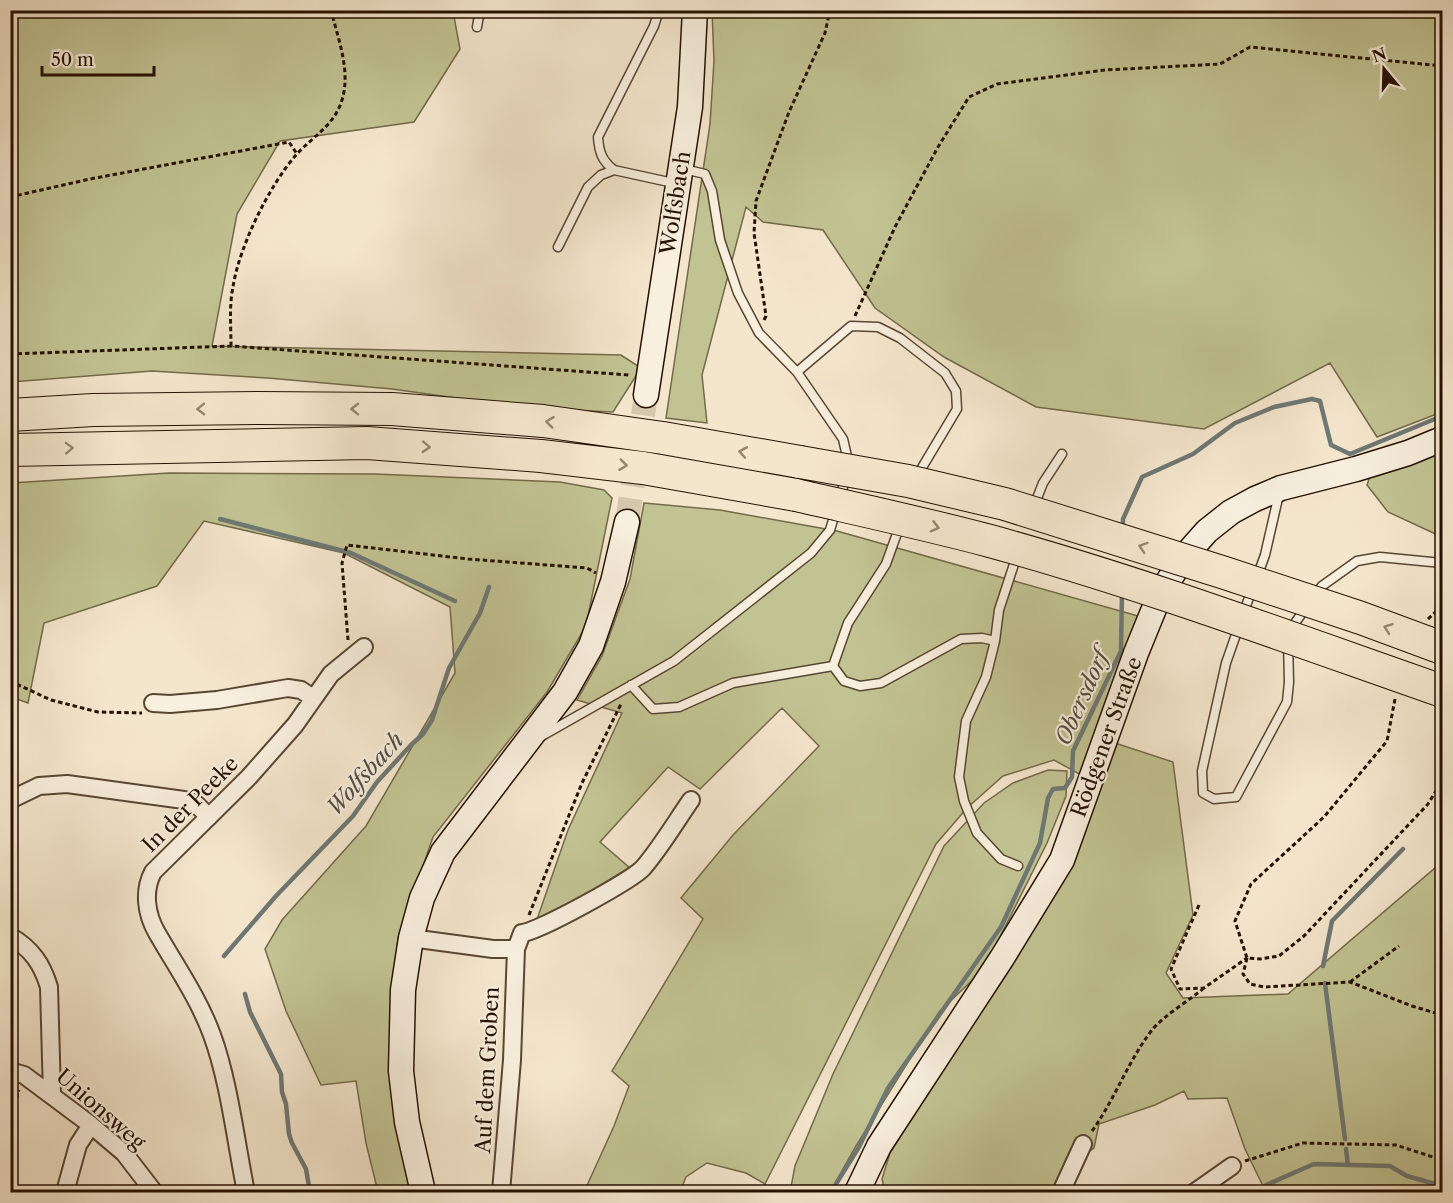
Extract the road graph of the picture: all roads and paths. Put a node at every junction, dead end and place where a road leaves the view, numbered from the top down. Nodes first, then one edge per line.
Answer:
1 (331, 10) edge
2 (480, 10) edge
3 (658, 10) edge
4 (695, 10) edge
5 (830, 10) edge
6 (477, 27) dead end
7 (1443, 66) edge
8 (297, 154) junction
9 (614, 170) junction
10 (680, 176) junction
11 (10, 197) edge
12 (558, 247) dead end
13 (851, 326) junction
14 (759, 333) junction
15 (231, 346) junction
16 (10, 354) edge
17 (797, 372) junction
18 (647, 386) joint
19 (10, 415) edge
20 (1443, 439) edge
21 (10, 450) edge
22 (1062, 454) dead end
23 (1281, 488) junction
24 (910, 496) dead end
25 (906, 507) dead end
26 (627, 522) tunnel mouth
27 (1028, 522) dead end
28 (1021, 544) dead end
29 (1443, 563) edge
30 (614, 582) junction
31 (1443, 606) edge
32 (1428, 620) dead end
33 (995, 641) junction
34 (364, 647) dead end
35 (1443, 648) edge
36 (350, 657) junction
37 (833, 666) junction
38 (10, 681) edge
39 (631, 685) junction
40 (1443, 691) edge
41 (1395, 697) dead end
42 (314, 698) junction
43 (158, 704) joint
44 (527, 744) junction
45 (1443, 781) edge
46 (13, 793) edge
47 (691, 800) dead end
48 (209, 817) junction
49 (1018, 866) dead end
50 (1199, 905) dead end
51 (10, 936) edge
52 (411, 938) junction
53 (519, 941) junction
54 (1399, 946) dead end
55 (1247, 957) junction
56 (1350, 982) junction
57 (1204, 988) junction
58 (1443, 1015) edge
59 (15, 1078) edge
60 (52, 1095) junction
61 (10, 1120) edge
62 (91, 1125) junction
63 (1083, 1144) joint
64 (1443, 1160) edge
65 (872, 1161) junction
66 (1232, 1166) joint
67 (65, 1192) edge
68 (154, 1192) edge
69 (246, 1192) edge
70 (423, 1192) edge
71 (501, 1192) edge
72 (857, 1192) edge
73 (871, 1192) edge
74 (1061, 1192) edge
75 (1195, 1192) edge

1 - 8 path
2 - 6 lane
3 - 9 lane
4 - 10 main road, Wolfsbach
5 - 14 path
7 - 13 path
8 - 11 path
8 - 15 path
9 - 10 lane
9 - 12 lane
10 - 14 lane
10 - 18 main road, Wolfsbach
13 - 17 lane
13 - 24 lane
14 - 17 lane
15 - 16 path
15 - 18 path
17 - 39 lane
35 -> 19 highway, bridge
20 - 23 main road, Rödgener Straße
21 -> 40 highway, bridge
22 - 27 lane
23 - 29 lane
23 - 65 main road, Rödgener Straße
25 - 37 lane
26 - 30 main road
28 - 33 lane
30 - 36 path
30 - 44 main road
31 - 32 path
33 - 37 lane
33 - 49 lane
34 - 36 street, In der Peeke
36 - 42 street, In der Peeke
37 - 39 lane
38 - 43 path
39 - 44 lane
39 - 53 path
41 - 55 path
42 - 43 street
42 - 48 street, In der Peeke
44 - 52 main road
45 - 55 path
46 - 48 street
47 - 53 street
48 - 69 street, In der Peeke
50 - 57 path
51 - 60 street
52 - 53 street
52 - 70 main road
53 - 71 street, Auf dem Groben
54 - 56 path
55 - 56 path
55 - 57 path
56 - 58 path
57 - 63 path
59 - 60 street, Unionsweg
59 - 61 path
60 - 62 street, Unionsweg
62 - 67 street
62 - 68 street, Unionsweg
63 - 74 street
64 - 66 path
65 - 72 main road, Rödgener Straße
65 - 73 main road, Rödgener Straße
66 - 75 street

